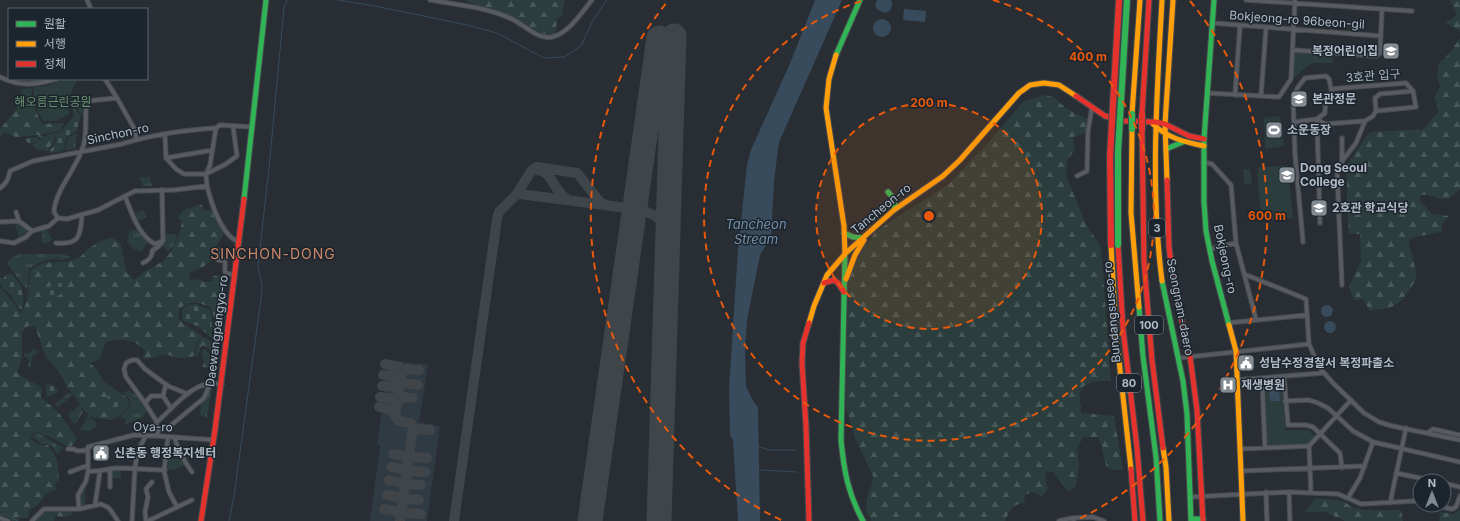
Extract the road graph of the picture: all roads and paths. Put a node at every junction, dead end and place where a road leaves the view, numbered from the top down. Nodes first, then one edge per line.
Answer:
1 (266, 0) edge
2 (430, 0) edge
3 (592, 0) edge
4 (860, 0) edge
5 (1119, 0) edge
6 (1127, 0) edge
7 (1140, 0) edge
8 (1149, 0) edge
9 (1162, 0) edge
10 (1173, 0) edge
11 (1214, 0) edge
12 (1246, 0) edge
13 (1295, 2) edge
14 (1382, 9) junction
15 (1412, 11) dead end
16 (1212, 23) junction
17 (1240, 26) junction
18 (1266, 28) junction
19 (1293, 30) junction
20 (1381, 36) junction
21 (1293, 50) junction
22 (0, 77) edge
23 (52, 80) edge
24 (106, 80) edge
25 (1331, 89) junction
26 (1413, 91) junction
27 (1207, 93) junction
28 (1236, 95) junction
29 (1260, 96) junction
30 (117, 98) junction
31 (1092, 107) junction
32 (1376, 110) junction
33 (1317, 119) junction
34 (1366, 121) junction
35 (1295, 122) junction
36 (1154, 123) junction
37 (1165, 124) junction
38 (232, 126) junction
39 (252, 127) junction
40 (216, 128) junction
41 (1166, 133) junction
42 (165, 135) junction
43 (1342, 138) dead end
44 (1204, 139) junction
45 (136, 140) junction
46 (1183, 142) junction
47 (1204, 146) junction
48 (1166, 149) junction
49 (212, 151) junction
50 (81, 152) junction
51 (166, 158) junction
52 (1203, 162) junction
53 (1342, 162) junction
54 (206, 174) junction
55 (1077, 176) dead end
56 (207, 186) junction
57 (0, 188) edge
58 (162, 190) junction
59 (888, 192) dead end
60 (214, 193) dead end
61 (209, 194) junction
62 (125, 196) junction
63 (894, 210) junction
64 (16, 212) dead end
65 (82, 215) junction
66 (58, 218) junction
67 (19, 221) junction
68 (0, 222) edge
69 (1320, 223) dead end
70 (844, 229) junction
71 (873, 229) junction
72 (32, 231) junction
73 (863, 238) junction
74 (0, 241) edge
75 (163, 241) junction
76 (240, 242) junction
77 (1303, 242) dead end
78 (56, 243) dead end
79 (1236, 243) junction
80 (1115, 245) junction
81 (1210, 249) junction
82 (219, 250) dead end
83 (845, 254) junction
84 (143, 263) dead end
85 (1244, 274) junction
86 (235, 276) junction
87 (845, 282) junction
88 (823, 283) junction
89 (1342, 285) dead end
90 (845, 293) junction
91 (1307, 315) junction
92 (1256, 319) junction
93 (1228, 323) junction
94 (1309, 344) junction
95 (1236, 351) junction
96 (1190, 356) junction
97 (1179, 358) junction
98 (1323, 373) junction
99 (1284, 376) junction
100 (1262, 378) junction
101 (1237, 380) junction
102 (166, 384) junction
103 (210, 384) junction
104 (222, 384) junction
105 (188, 394) junction
106 (163, 396) junction
107 (1351, 400) junction
108 (1285, 401) junction
109 (145, 403) junction
110 (171, 408) junction
111 (1337, 417) junction
112 (157, 422) junction
113 (1406, 428) junction
114 (158, 434) junction
115 (1321, 434) junction
116 (1428, 434) junction
117 (146, 435) junction
118 (1460, 435) edge
119 (168, 437) junction
120 (174, 437) junction
121 (214, 440) junction
122 (1460, 440) edge
123 (1374, 442) junction
124 (1309, 446) junction
125 (1240, 448) junction
126 (1265, 448) junction
127 (1401, 448) junction
128 (68, 449) dead end
129 (88, 450) junction
130 (1460, 462) edge
131 (88, 466) junction
132 (1365, 466) junction
133 (135, 468) junction
134 (1342, 468) junction
135 (110, 469) junction
136 (1310, 469) junction
137 (164, 470) junction
138 (100, 471) junction
139 (1241, 471) junction
140 (70, 472) dead end
141 (88, 472) junction
142 (192, 472) dead end
143 (1396, 473) junction
144 (1412, 476) edge
145 (152, 482) dead end
146 (110, 487) dead end
147 (1266, 492) junction
148 (1289, 492) junction
149 (1311, 493) junction
150 (1242, 494) junction
151 (1202, 496) junction
152 (1460, 496) edge
153 (1190, 497) junction
154 (1348, 498) junction
155 (192, 500) dead end
156 (1412, 501) edge
157 (1390, 503) junction
158 (95, 505) junction
159 (177, 507) junction
160 (79, 509) junction
161 (1452, 509) edge
162 (0, 518) edge
163 (1073, 519) edge
164 (1191, 520) edge
165 (1203, 520) edge
166 (8, 521) edge
167 (32, 521) edge
168 (118, 521) edge
169 (132, 521) edge
170 (147, 521) edge
171 (201, 521) edge
172 (809, 521) edge
173 (863, 521) edge
174 (1059, 521) edge
175 (1104, 521) edge
176 (1135, 521) edge
177 (1142, 521) edge
178 (1160, 521) edge
179 (1169, 521) edge
180 (1243, 521) edge
181 (1267, 521) edge
182 (1290, 521) edge

1 - 39 main road, Daewangpangyo-ro
2 - 3 street
4 - 70 main road
5 - 80 main road, 80, bridge
6 - 80 main road, 80, bridge
7 - 178 main road, 100, bridge
8 - 179 main road, 100, bridge
9 - 36 main road, Seongnam-daero / 3
10 - 37 main road, Seongnam-daero / 3
11 - 16 main road, Bokjeong-ro
12 - 13 street
13 - 14 street
13 - 19 street
14 - 15 street
14 - 20 street
16 - 17 street, Bokjeong-ro 96beon-gil
16 - 27 main road, Bokjeong-ro
17 - 18 street, Bokjeong-ro 96beon-gil
17 - 28 street
18 - 19 street, Bokjeong-ro 96beon-gil
18 - 29 street
19 - 20 street, Bokjeong-ro 96beon-gil
19 - 21 street
20 - 21 street
21 - 29 street
22 - 23 street
24 - 30 street
25 - 26 street, 3호관 입구
25 - 33 street
25 - 35 street
26 - 32 street
26 - 32 street
27 - 28 street
27 - 44 main road, Bokjeong-ro
28 - 29 street
30 - 45 street
30 - 50 street
31 - 36 main road, Tancheon-ro
31 - 55 street
31 - 63 main road, Tancheon-ro
32 - 34 street
33 - 34 street
33 - 35 street
33 - 69 street
34 - 53 street
35 - 77 street
36 - 37 main road, Tancheon-ro
36 - 41 main road
36 - 97 main road, Seongnam-daero / 3
37 - 41 main road, Seongnam-daero / 3
37 - 44 main road, Tancheon-ro
38 - 39 street, Sinchon-ro
38 - 40 street, Sinchon-ro
38 - 54 street
39 - 76 main road, Daewangpangyo-ro
40 - 42 street, Sinchon-ro
40 - 49 street
41 - 46 main road
41 - 48 main road, Seongnam-daero / 3
42 - 45 street, Sinchon-ro
42 - 51 street
43 - 53 street
44 - 47 main road, Bokjeong-ro
45 - 50 street, Sinchon-ro
46 - 47 main road
46 - 48 main road
47 - 52 main road, Bokjeong-ro
48 - 96 main road, Seongnam-daero / 3
49 - 51 street
49 - 54 street
50 - 57 street, Sinchon-ro
50 - 66 street
51 - 54 street
52 - 79 street
52 - 81 main road, Bokjeong-ro
53 - 89 street
54 - 56 street
56 - 58 street
56 - 61 street
58 - 62 street
58 - 75 street
59 - 63 main road
60 - 61 street
61 - 76 street
62 - 65 street
62 - 75 street
63 - 71 main road, Tancheon-ro
64 - 67 street
65 - 66 street
65 - 78 street
66 - 72 street
67 - 68 street
67 - 72 street
70 - 73 main road
70 - 83 main road
71 - 73 main road, Tancheon-ro
71 - 87 main road
72 - 74 street
73 - 83 main road, Tancheon-ro
75 - 84 street
76 - 86 main road, Daewangpangyo-ro
79 - 81 street
79 - 85 street
80 - 176 main road, Bundangsuseo-ro / 80
80 - 177 main road, Bundangsuseo-ro / 80
81 - 93 main road, Bokjeong-ro
82 - 86 street
83 - 87 main road
83 - 88 main road, Tancheon-ro
85 - 91 street
85 - 92 street
86 - 104 main road, Daewangpangyo-ro
87 - 90 main road
88 - 90 main road
88 - 172 main road, Tancheon-ro
90 - 173 main road
91 - 92 street
91 - 94 street
92 - 93 street
93 - 95 main road, Bokjeong-ro
94 - 95 street
94 - 98 street
95 - 96 street
95 - 101 main road, Bokjeong-ro
96 - 97 street
96 - 151 main road, Seongnam-daero / 3
97 - 153 main road, Seongnam-daero / 3
98 - 99 street
98 - 107 street
99 - 100 street
99 - 108 street
100 - 101 street
100 - 126 street
101 - 125 main road, Bokjeong-ro
102 - 105 street
102 - 106 street
102 - 109 street
103 - 104 street
103 - 105 street
103 - 114 street
104 - 121 main road, Daewangpangyo-ro
105 - 110 street
106 - 109 street
106 - 110 street
107 - 111 street
107 - 113 street
108 - 111 street
108 - 115 street
109 - 112 street
110 - 112 street
111 - 115 street
111 - 123 street
112 - 114 street
113 - 116 street
113 - 127 street
114 - 117 street, Oya-ro
114 - 119 street, Oya-ro
115 - 124 street
115 - 134 street
116 - 118 street
116 - 122 street
117 - 129 street, Oya-ro
117 - 133 street
119 - 120 street, Oya-ro
119 - 137 street
120 - 121 street, Oya-ro
120 - 142 street
121 - 171 main road, Daewangpangyo-ro
123 - 127 street
123 - 132 street
124 - 126 street
124 - 136 street
125 - 126 street
125 - 139 main road, Bokjeong-ro
127 - 130 street
127 - 143 street
128 - 129 street
129 - 131 street
131 - 140 street
131 - 141 street
132 - 134 street
132 - 154 street
133 - 135 street
133 - 137 street
133 - 169 street
134 - 136 street
135 - 138 street
135 - 146 street
136 - 139 street
136 - 149 street
137 - 159 street
138 - 141 street
138 - 158 street
139 - 150 main road, Bokjeong-ro
141 - 160 street
143 - 144 street
143 - 157 street
145 - 170 street
147 - 148 street
147 - 150 street
147 - 181 street
148 - 149 street
148 - 182 street
149 - 154 street
150 - 151 street
150 - 180 main road, Bokjeong-ro
151 - 153 street
151 - 165 main road, Seongnam-daero / 3
152 - 161 street
153 - 164 main road, Seongnam-daero / 3
154 - 157 street
155 - 159 street
156 - 157 street
158 - 160 street
158 - 168 street
159 - 170 street
160 - 167 street
162 - 166 street
163 - 174 street
163 - 175 street
164 - 165 main road

